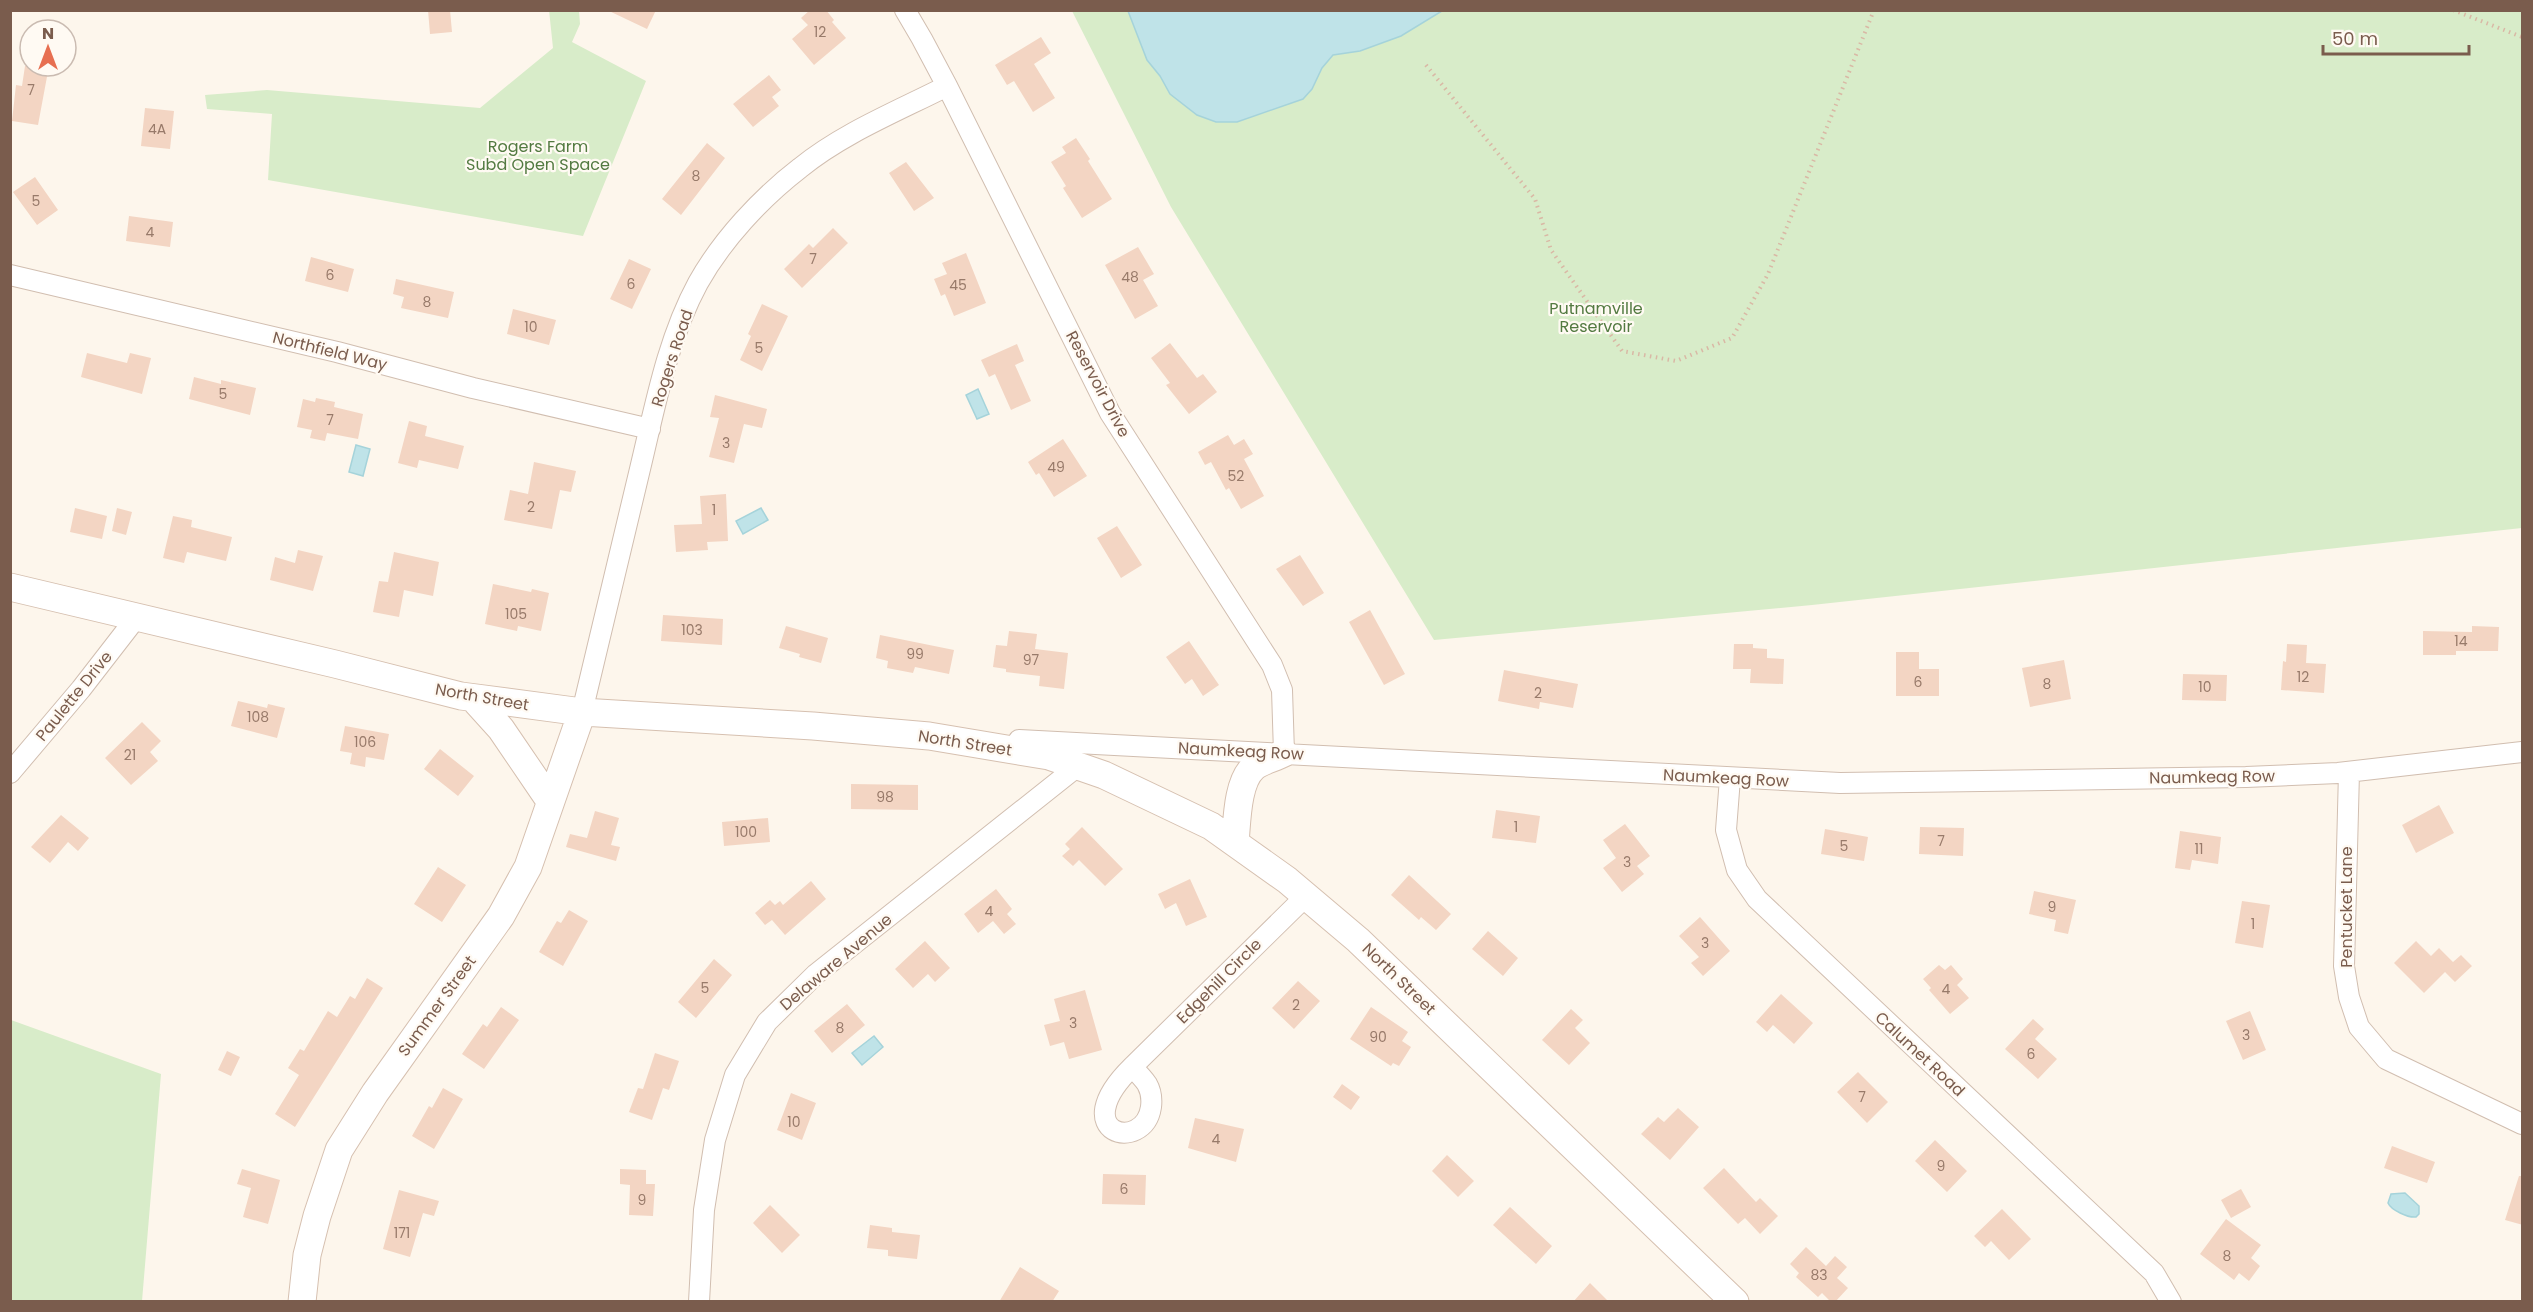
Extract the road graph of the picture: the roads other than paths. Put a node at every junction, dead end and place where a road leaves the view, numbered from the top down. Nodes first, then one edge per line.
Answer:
1 (905, 10) edge
2 (947, 86) junction
3 (10, 275) edge
4 (650, 429) junction
5 (10, 587) edge
6 (136, 618) junction
7 (472, 698) junction
8 (582, 712) junction
9 (929, 736) junction
10 (2523, 752) edge
11 (1284, 753) junction
12 (1078, 766) junction
13 (2349, 772) junction
14 (10, 773) edge
15 (1730, 778) junction
16 (550, 801) junction
17 (1235, 843) junction
18 (1306, 896) junction
19 (1132, 1067) dead end
20 (2523, 1124) edge
21 (302, 1302) edge
22 (699, 1302) edge
23 (1735, 1302) edge
24 (2171, 1302) edge

1 - 2 street, Reservoir Drive
2 - 4 street, Rogers Road
2 - 11 street, Reservoir Drive
3 - 4 street, Northfield Way
4 - 8 street, Rogers Road
5 - 6 street, North Street
6 - 7 street, North Street
6 - 14 street, Paulette Drive
7 - 8 street, North Street
7 - 16 street
8 - 9 street, North Street
8 - 16 street, Summer Street
9 - 11 street, Naumkeag Row
9 - 12 street, North Street
10 - 13 street, Naumkeag Row
11 - 15 street, Naumkeag Row
11 - 17 street
12 - 17 street, North Street
12 - 22 street, Delaware Avenue
13 - 15 street, Naumkeag Row
13 - 20 street, Pentucket Lane
15 - 24 street, Calumet Road
16 - 21 street, Summer Street
17 - 18 street, North Street
18 - 19 street, Edgehill Circle
18 - 23 street, North Street

